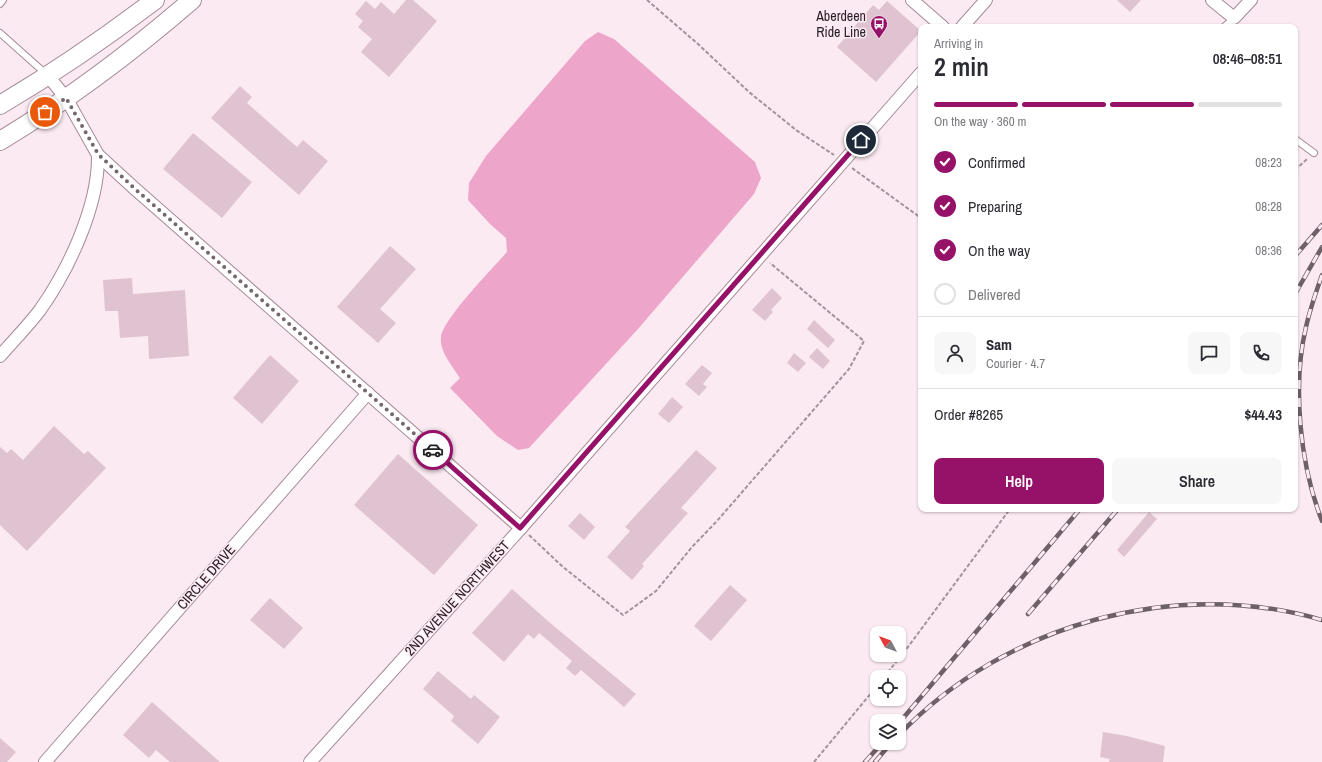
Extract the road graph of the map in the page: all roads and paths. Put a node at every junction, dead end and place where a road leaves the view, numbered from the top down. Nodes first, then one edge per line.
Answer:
1 (3, 0) edge
2 (155, 0) edge
3 (192, 0) edge
4 (647, 0) edge
5 (912, 0) edge
6 (986, 0) edge
7 (1212, 0) edge
8 (1251, 0) edge
9 (0, 4) edge
10 (1234, 18) junction
11 (940, 24) edge
12 (965, 24) edge
13 (1227, 24) edge
14 (0, 33) edge
15 (48, 76) junction
16 (918, 76) edge
17 (66, 98) junction
18 (0, 105) edge
19 (0, 141) edge
20 (1298, 141) edge
21 (1314, 153) dead end
22 (98, 154) junction
23 (842, 161) junction
24 (918, 216) edge
25 (760, 254) junction
26 (0, 356) edge
27 (368, 393) junction
28 (1008, 512) edge
29 (520, 528) junction
30 (890, 670) edge
31 (870, 694) edge
32 (45, 762) edge
33 (310, 762) edge
34 (814, 762) edge

1 - 9 lane
2 - 15 main road
3 - 17 main road
4 - 23 path
5 - 11 street
6 - 12 street
7 - 10 street
8 - 10 street
10 - 13 lane
14 - 15 lane
15 - 17 street
15 - 18 main road
16 - 23 street, 2ND AVENUE NORTHWEST
17 - 19 main road
17 - 22 street
20 - 21 lane
22 - 26 street
22 - 27 street
23 - 24 path
23 - 25 street, 2ND AVENUE NORTHWEST
25 - 29 street, 2ND AVENUE NORTHWEST
25 - 29 path
27 - 29 street
27 - 32 street, CIRCLE DRIVE
28 - 30 path
29 - 33 street, 2ND AVENUE NORTHWEST
31 - 34 path

